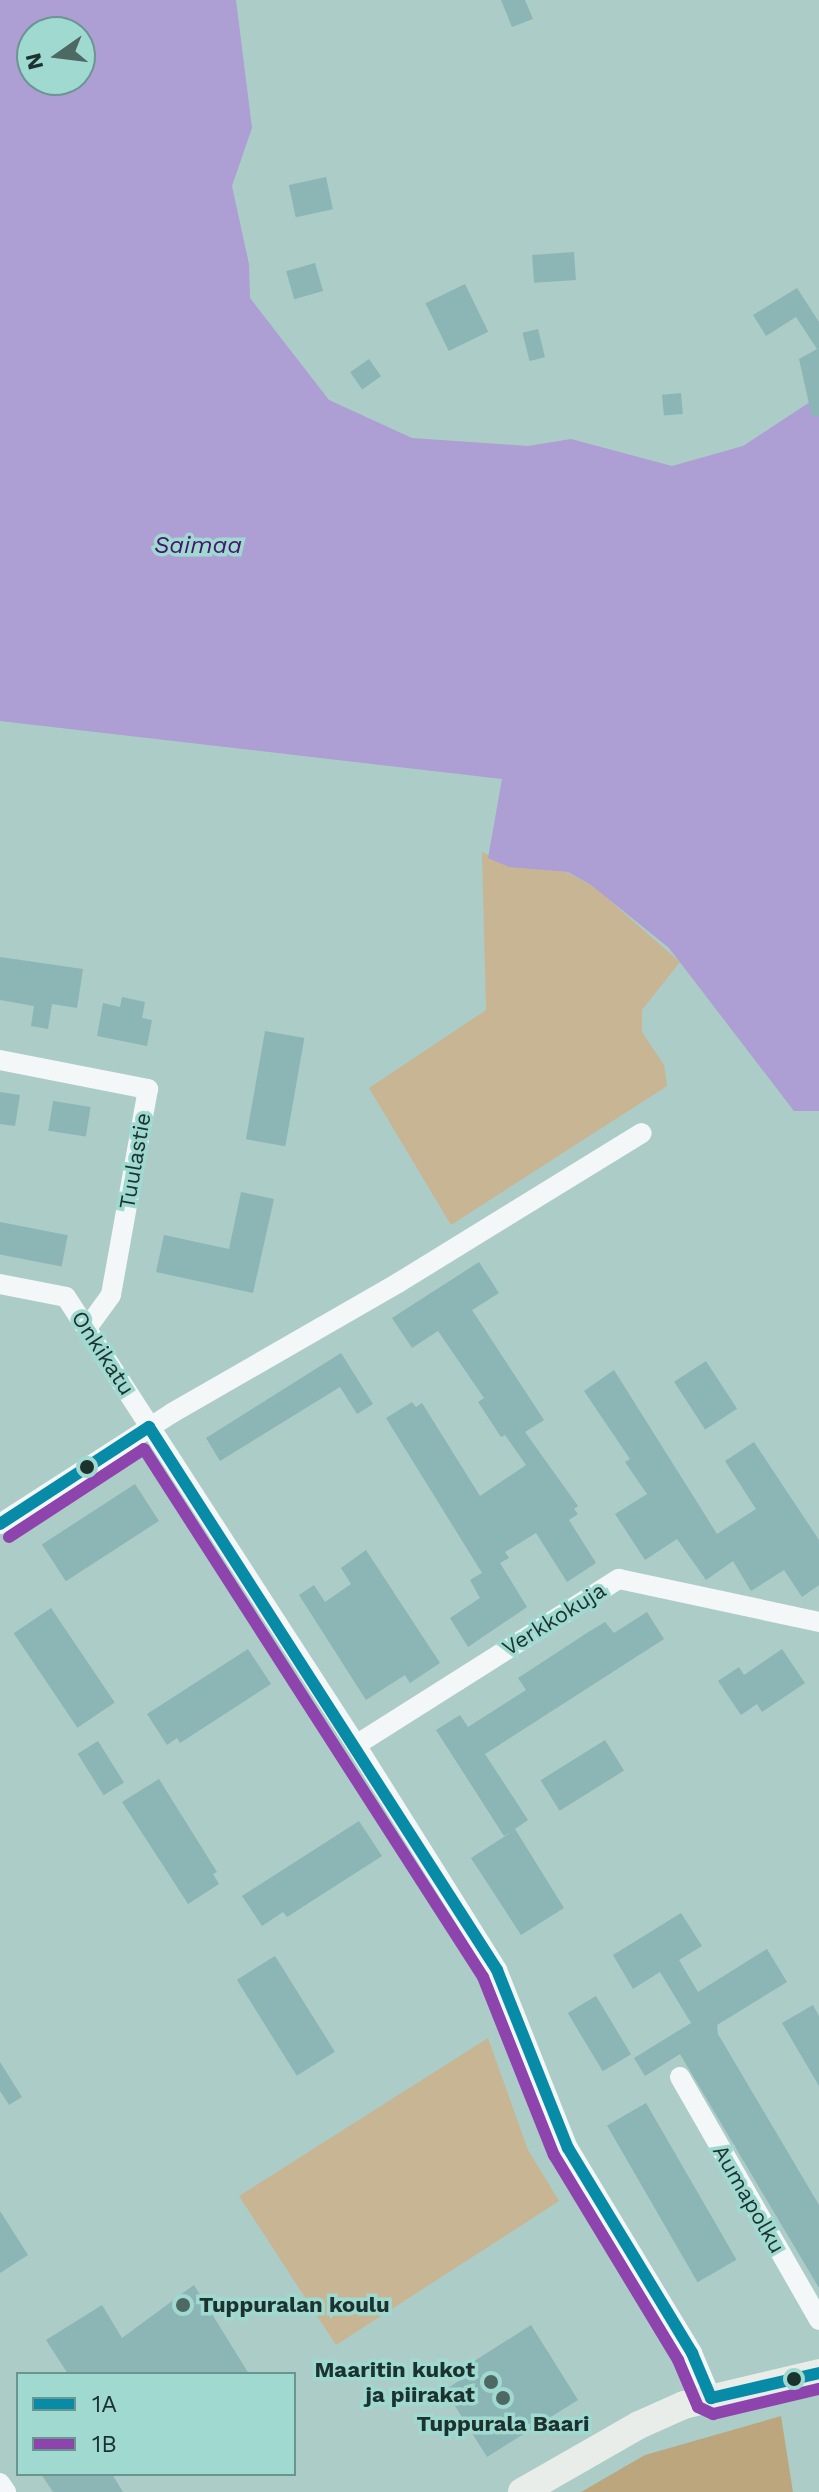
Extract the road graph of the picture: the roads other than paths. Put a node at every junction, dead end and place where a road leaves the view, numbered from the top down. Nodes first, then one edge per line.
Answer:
1 (0, 1060) edge
2 (642, 1133) dead end
3 (0, 1284) edge
4 (88, 1327) junction
5 (149, 1427) junction
6 (0, 1524) edge
7 (819, 1622) edge
8 (356, 1745) junction
9 (680, 2077) dead end
10 (819, 2320) edge
11 (819, 2373) edge
12 (711, 2398) junction
13 (0, 2483) edge
14 (6, 2492) edge
15 (522, 2492) edge

1 - 4 street, Tuulastie
2 - 5 street
3 - 4 street, Onkikatu
4 - 5 street, Onkikatu
5 - 6 street
5 - 8 street, Onkikatu
7 - 8 street, Verkkokuja
8 - 12 street, Onkikatu
9 - 10 street, Aumapolku
11 - 12 street
12 - 15 street
13 - 14 street

